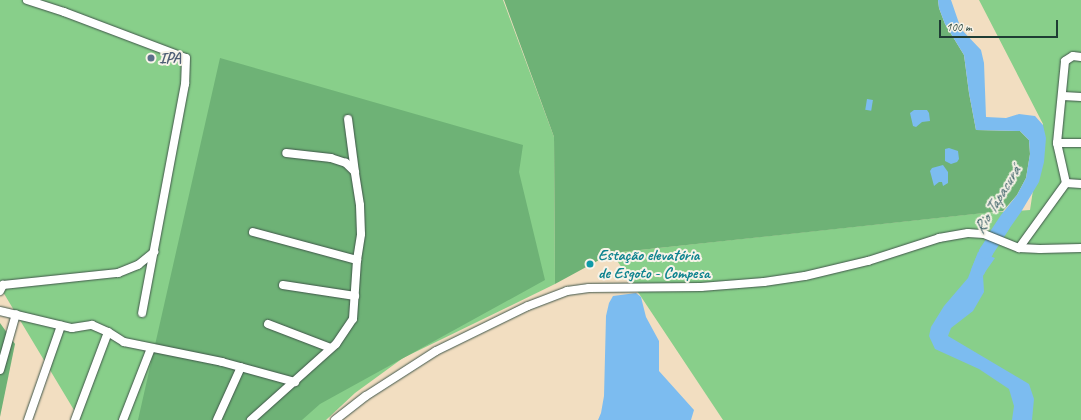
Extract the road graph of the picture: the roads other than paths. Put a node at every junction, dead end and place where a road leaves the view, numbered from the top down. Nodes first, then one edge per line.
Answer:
1 (27, 0) edge
2 (1081, 57) edge
3 (1063, 96) junction
4 (1081, 97) edge
5 (348, 119) dead end
6 (1057, 143) junction
7 (1081, 143) edge
8 (286, 153) dead end
9 (355, 172) junction
10 (1066, 182) junction
11 (1081, 184) edge
12 (253, 232) dead end
13 (1019, 248) junction
14 (1081, 248) edge
15 (154, 252) junction
16 (357, 260) junction
17 (283, 285) dead end
18 (0, 291) edge
19 (355, 296) junction
20 (0, 311) edge
21 (142, 313) dead end
22 (16, 314) junction
23 (268, 324) dead end
24 (61, 326) junction
25 (108, 332) junction
26 (151, 348) junction
27 (331, 348) junction
28 (241, 367) junction
29 (0, 370) edge
30 (296, 382) junction
31 (28, 420) edge
32 (75, 420) edge
33 (123, 420) edge
34 (217, 420) edge
35 (251, 420) edge
36 (335, 420) edge

1 - 15 street
2 - 3 street
3 - 4 street
3 - 6 street
5 - 9 street
6 - 7 street
6 - 10 street
8 - 9 street
9 - 16 street
10 - 11 street
10 - 13 street
12 - 16 street
13 - 14 street
13 - 36 street
15 - 18 street
15 - 21 street
16 - 19 street
17 - 19 street
19 - 27 street
20 - 22 street
22 - 24 street
22 - 29 street
23 - 27 street
24 - 25 street
24 - 31 street
25 - 26 street
25 - 32 street
26 - 28 street
26 - 33 street
27 - 30 street
28 - 30 street
28 - 34 street
30 - 35 street

